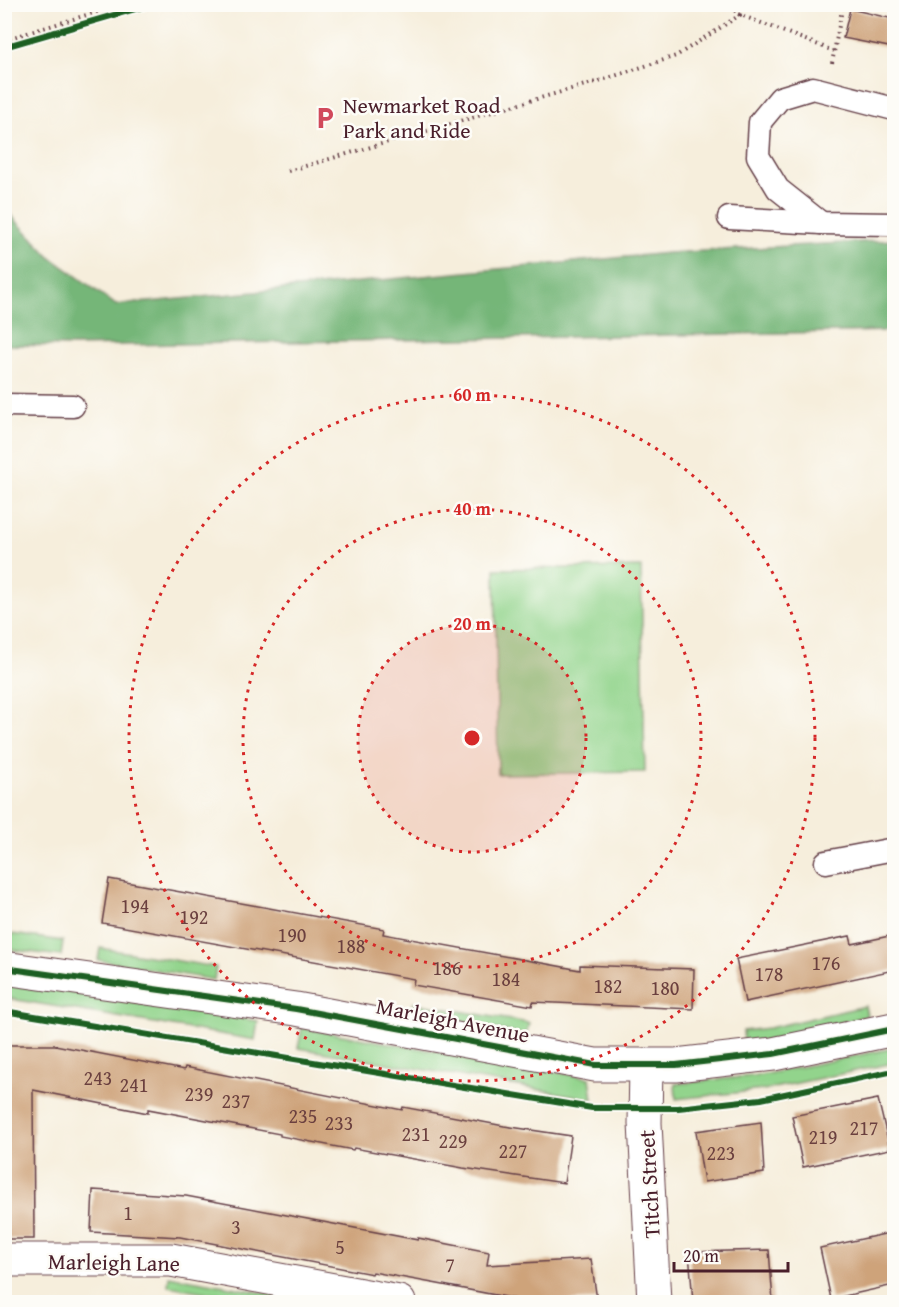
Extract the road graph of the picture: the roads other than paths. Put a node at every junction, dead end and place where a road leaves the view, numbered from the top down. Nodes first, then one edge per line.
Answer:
1 (894, 109) edge
2 (729, 218) dead end
3 (821, 223) junction
4 (894, 224) edge
5 (4, 405) edge
6 (73, 406) dead end
7 (894, 849) edge
8 (826, 862) dead end
9 (4, 968) edge
10 (894, 1029) edge
11 (646, 1065) junction
12 (4, 1260) edge
13 (399, 1302) edge
14 (654, 1302) edge

1 - 3 lane
2 - 3 lane
3 - 4 lane
5 - 6 lane
7 - 8 lane
9 - 11 street, Marleigh Avenue
10 - 11 street, Marleigh Avenue
11 - 14 street, Titch Street
12 - 13 street, Marleigh Lane

